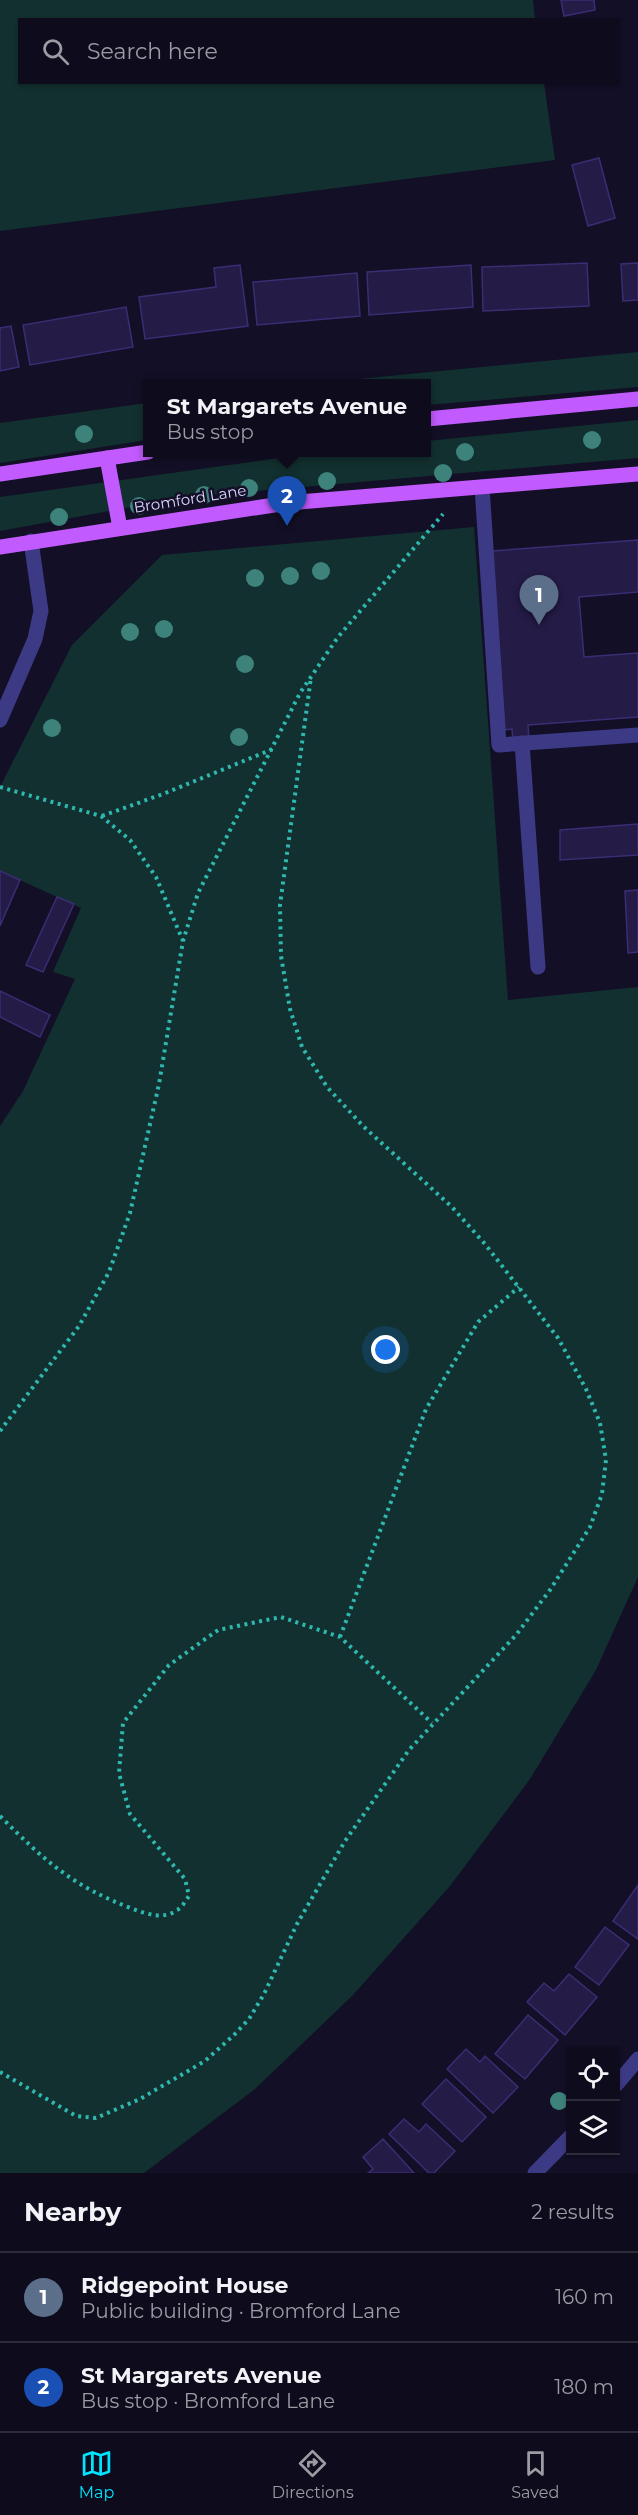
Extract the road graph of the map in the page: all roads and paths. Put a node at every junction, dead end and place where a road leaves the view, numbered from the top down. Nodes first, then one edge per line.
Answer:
1 (638, 399) edge
2 (431, 419) edge
3 (143, 453) edge
4 (107, 458) junction
5 (0, 474) edge
6 (638, 474) edge
7 (482, 487) junction
8 (465, 489) junction
9 (120, 528) junction
10 (31, 541) junction
11 (0, 547) edge
12 (311, 677) junction
13 (0, 720) edge
14 (638, 735) edge
15 (522, 743) junction
16 (273, 749) junction
17 (0, 787) edge
18 (101, 816) junction
19 (183, 941) junction
20 (538, 967) dead end
21 (519, 1287) junction
22 (0, 1431) edge
23 (340, 1637) junction
24 (432, 1723) junction
25 (0, 1816) edge
26 (638, 2059) edge
27 (0, 2072) edge
28 (620, 2079) edge
29 (566, 2141) edge
30 (535, 2173) edge

1 - 2 main road
3 - 4 main road
4 - 5 main road
4 - 9 main road
6 - 7 main road, Bromford Lane
7 - 8 main road, Bromford Lane
7 - 15 street
8 - 9 main road, Bromford Lane
8 - 12 path
9 - 10 main road, Bromford Lane
10 - 11 main road, Bromford Lane
10 - 13 street
12 - 16 path
12 - 21 path
14 - 15 street
15 - 20 street
16 - 18 path
16 - 19 path
17 - 18 path
18 - 19 path
19 - 22 path
21 - 23 path
21 - 24 path
23 - 24 path
23 - 25 path
24 - 27 path
26 - 28 street
29 - 30 street

